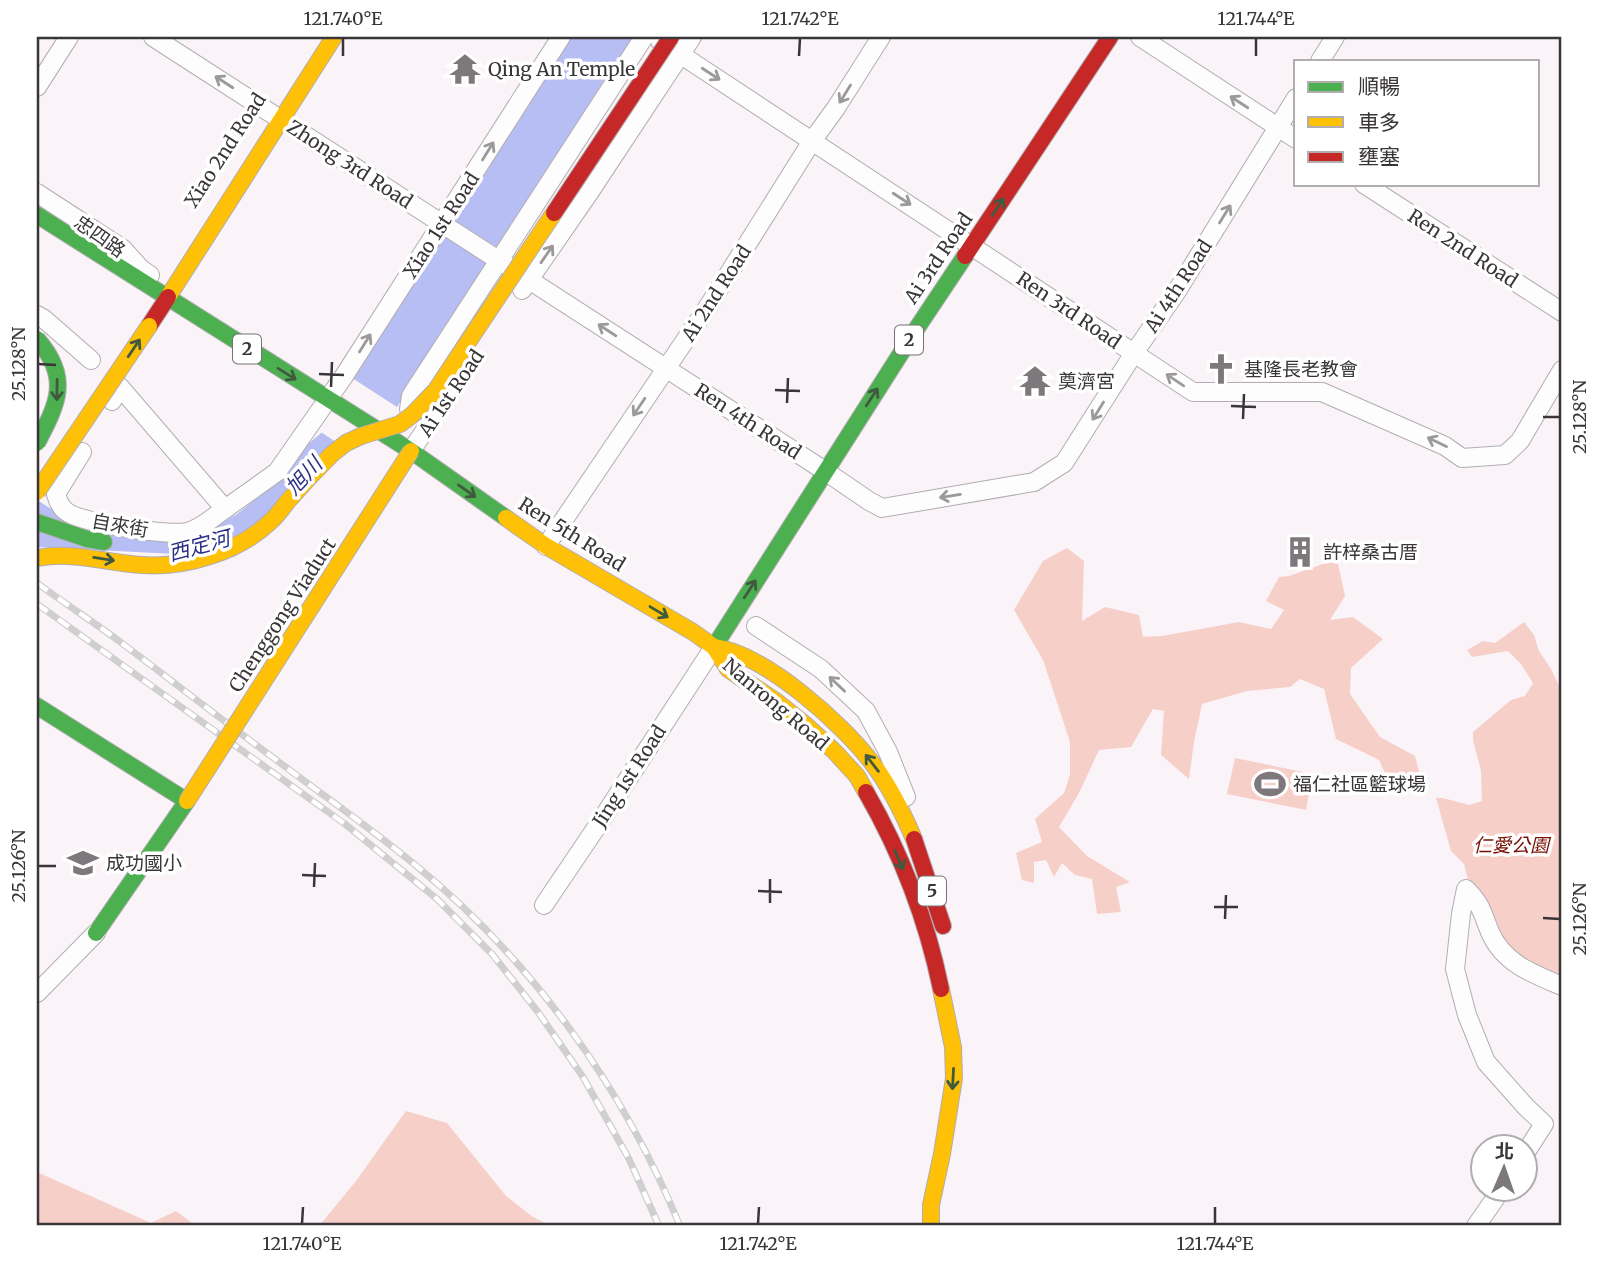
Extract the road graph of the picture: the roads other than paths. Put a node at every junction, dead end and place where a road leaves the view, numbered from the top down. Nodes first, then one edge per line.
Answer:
1 (69, 37) edge
2 (153, 37) edge
3 (323, 37) edge
4 (334, 37) edge
5 (561, 37) edge
6 (644, 37) edge
7 (654, 37) edge
8 (661, 37) edge
9 (671, 37) edge
10 (692, 37) edge
11 (881, 37) edge
12 (1110, 37) edge
13 (1140, 37) edge
14 (1335, 37) edge
15 (680, 54) junction
16 (1321, 60) edge
17 (37, 87) edge
18 (1294, 101) edge
19 (277, 117) junction
20 (1278, 127) junction
21 (1294, 138) edge
22 (812, 141) junction
23 (1367, 186) edge
24 (37, 194) edge
25 (37, 215) edge
26 (442, 223) junction
27 (972, 245) junction
28 (499, 260) junction
29 (528, 280) junction
30 (158, 292) junction
31 (1562, 312) edge
32 (37, 315) edge
33 (37, 340) edge
34 (1134, 353) junction
35 (99, 363) dead end
36 (666, 368) junction
37 (1562, 370) edge
38 (326, 405) junction
39 (64, 424) dead end
40 (40, 448) edge
41 (411, 452) junction
42 (825, 471) junction
43 (1017, 485) joint
44 (37, 492) edge
45 (225, 509) junction
46 (37, 522) edge
47 (120, 546) dead end
48 (546, 547) junction
49 (173, 548) dead end
50 (37, 558) edge
51 (757, 626) dead end
52 (714, 646) junction
53 (37, 706) edge
54 (187, 801) junction
55 (927, 875) junction
56 (544, 905) dead end
57 (96, 933) joint
58 (946, 937) dead end
59 (1562, 986) edge
60 (37, 993) edge
61 (1537, 1134) edge
62 (1491, 1204) edge
63 (931, 1226) edge
64 (1476, 1226) edge

1 - 17 street
19 -> 2 street, Zhong 3rd Road
3 - 19 main road, Xiao 2nd Road
4 - 19 main road, Xiao 2nd Road
26 -> 5 street, Xiao 1st Road
6 - 28 street, Ai 1st Road
7 - 15 street, Ren 3rd Road
8 - 49 main road
50 -> 9 main road, bridge
10 - 15 street, Ai 1st Road
11 -> 22 street, Ai 2nd Road
27 -> 12 main road, Ai 3rd Road / 2
20 -> 13 street
14 - 16 street
15 -> 22 street, Ren 3rd Road
29 -> 15 street, Ai 1st Road
18 - 20 street, Ai 4th Road
19 - 26 street, Zhong 3rd Road
19 - 30 main road
20 - 21 street
34 -> 20 street, Ai 4th Road
22 -> 27 street, Ren 3rd Road
22 - 36 street, Ai 2nd Road
23 - 31 street, Ren 2nd Road
24 - 30 street, 忠四路
25 - 30 main road, 2
26 - 28 street, Zhong 3rd Road
38 -> 26 street, Xiao 1st Road
27 - 34 street, Ren 3rd Road
42 -> 27 main road, Ai 3rd Road / 2
28 - 29 street, Ren 4th Road
28 - 41 street, Ai 1st Road
36 -> 29 street, Ren 4th Road
29 - 41 street, Ai 1st Road
30 -> 38 main road, 2
44 -> 30 main road, bridge
32 - 35 street
33 -> 40 main road, bridge
37 -> 34 street, Ren 3rd Road
34 -> 43 street, Ai 4th Road
36 - 42 street, Ren 4th Road
36 -> 48 street, Ai 2nd Road
38 - 41 main road, 2
38 - 45 street, 自來街
39 - 40 main road
41 -> 48 main road, Ren 5th Road / 2
41 - 54 main road, Chenggong Viaduct, bridge
43 -> 42 street, Ren 4th Road
52 -> 42 main road, Ai 3rd Road / 2
45 - 45 street, 自來街
46 - 47 main road
48 -> 52 main road, Ren 5th Road / 2
55 -> 51 street, Nanrong Road
55 -> 52 main road, Nanrong Road / 5
52 - 56 street, Jing 1st Road
52 -> 63 main road, Nanrong Road / 5
53 - 54 main road
54 - 57 main road, Chenggong Viaduct
55 - 58 main road, Nanrong Road / 5
57 - 60 street
59 - 61 street
62 - 64 street

